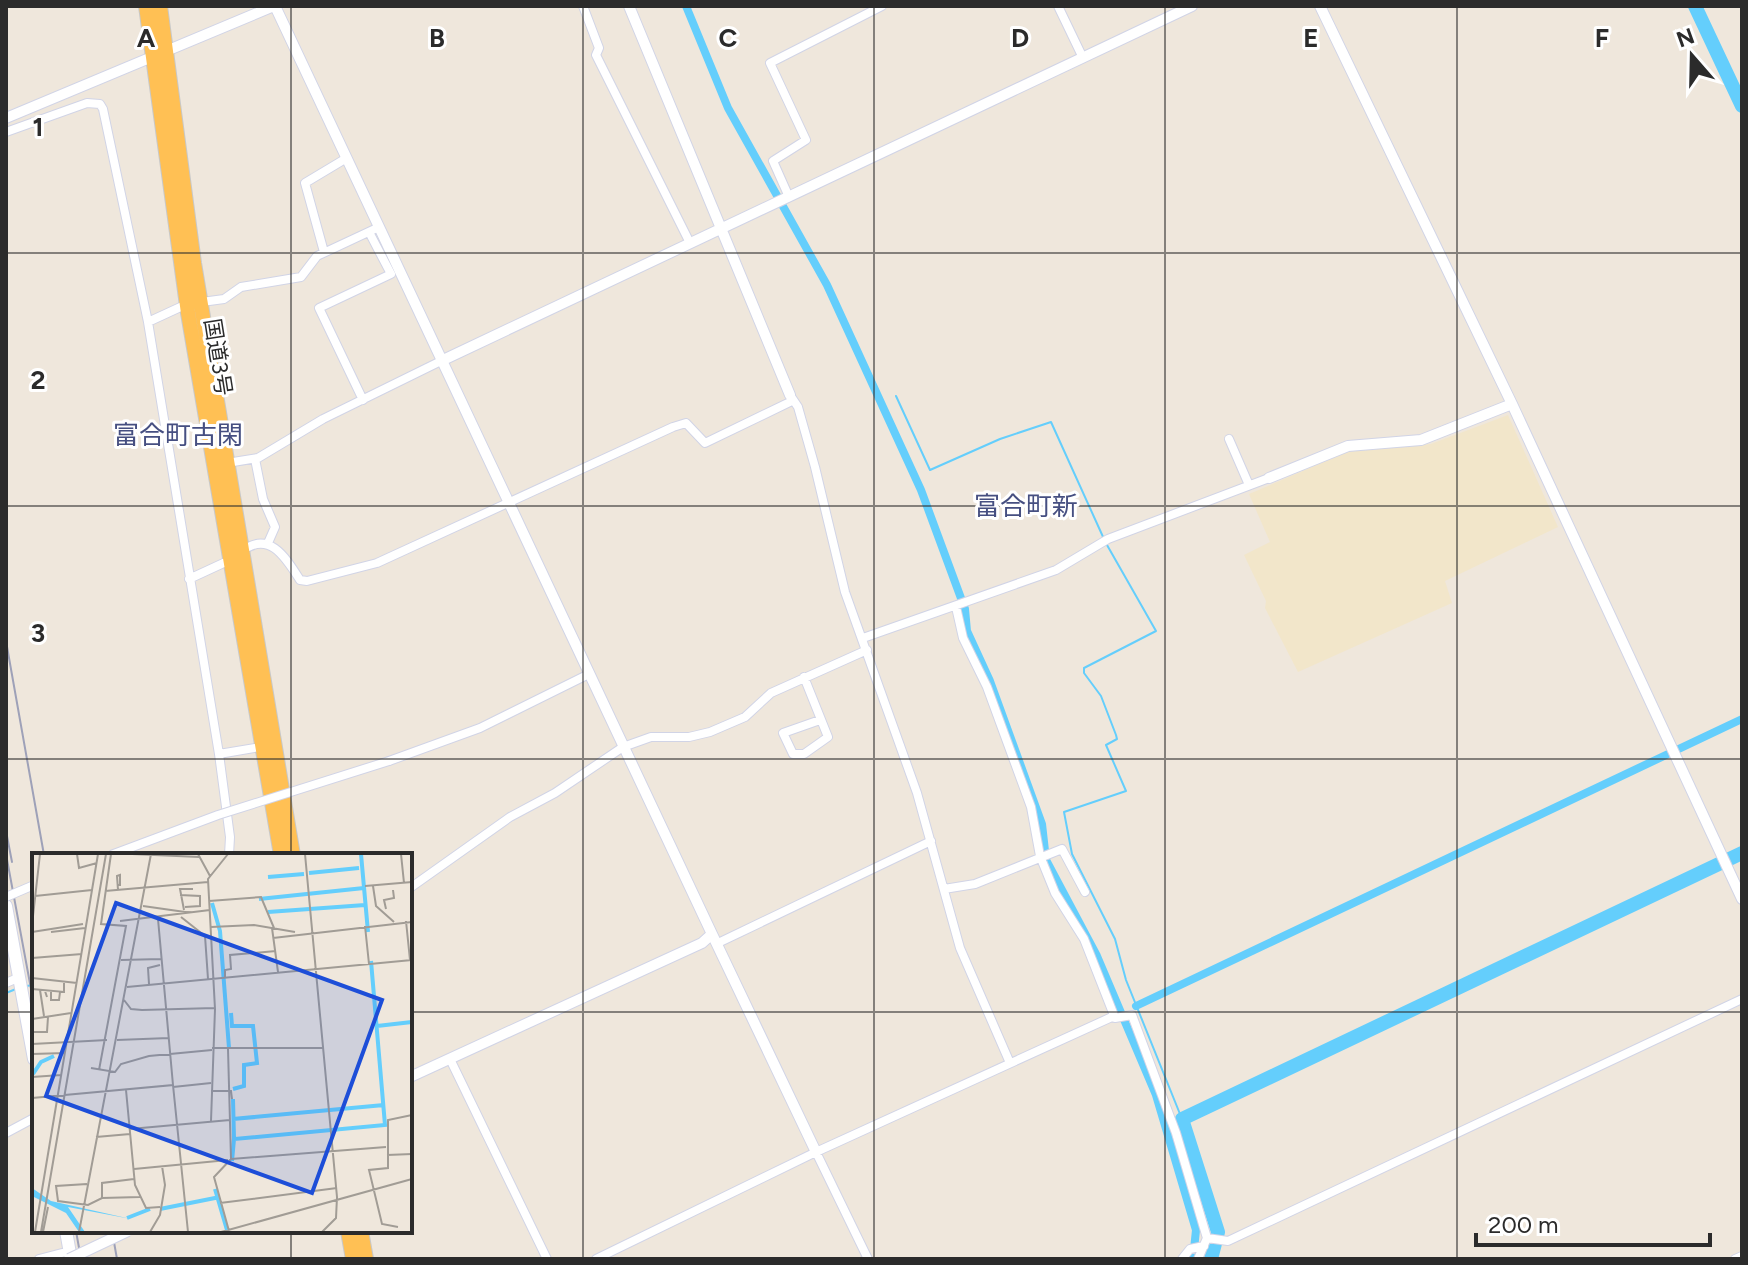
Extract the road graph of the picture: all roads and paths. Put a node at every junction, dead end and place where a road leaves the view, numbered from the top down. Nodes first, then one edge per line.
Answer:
1 (146, 6) edge
2 (160, 6) edge
3 (274, 6) edge
4 (583, 6) edge
5 (629, 6) edge
6 (882, 6) edge
7 (1058, 6) edge
8 (1192, 6) edge
9 (1320, 6) edge
10 (160, 54) junction
11 (1083, 58) junction
12 (6, 118) edge
13 (6, 132) edge
14 (345, 159) junction
15 (784, 199) junction
16 (722, 228) junction
17 (373, 230) junction
18 (690, 243) junction
19 (324, 252) junction
20 (193, 303) junction
21 (148, 322) junction
22 (441, 361) junction
23 (791, 398) junction
24 (363, 400) junction
25 (1512, 404) junction
26 (1229, 439) dead end
27 (255, 459) junction
28 (226, 464) junction
29 (1269, 478) joint
30 (1249, 485) junction
31 (508, 502) junction
32 (268, 543) junction
33 (235, 557) junction
34 (189, 579) junction
35 (961, 605) junction
36 (863, 638) junction
37 (867, 650) junction
38 (586, 667) junction
39 (804, 677) junction
40 (820, 720) junction
41 (268, 746) junction
42 (623, 747) junction
43 (219, 754) junction
44 (931, 841) junction
45 (116, 853) edge
46 (229, 853) edge
47 (281, 853) edge
48 (293, 853) edge
49 (1044, 855) junction
50 (32, 886) edge
51 (412, 887) edge
52 (944, 889) junction
53 (1085, 892) dead end
54 (6, 897) edge
55 (1742, 899) edge
56 (6, 906) edge
57 (715, 938) junction
58 (20, 977) junction
59 (6, 983) edge
60 (1742, 999) edge
61 (1120, 1017) junction
62 (32, 1047) edge
63 (450, 1059) junction
64 (1010, 1063) junction
65 (412, 1076) edge
66 (32, 1119) edge
67 (6, 1133) edge
68 (816, 1152) junction
69 (66, 1233) edge
70 (123, 1233) edge
71 (348, 1233) edge
72 (361, 1233) edge
73 (1206, 1242) junction
74 (1742, 1256) edge
75 (67, 1257) edge
76 (39, 1259) edge
77 (353, 1259) edge
78 (366, 1259) edge
79 (547, 1259) edge
80 (596, 1259) edge
81 (868, 1259) edge
82 (1182, 1259) edge
83 (1198, 1259) edge
84 (1735, 1259) edge

1 - 10 highway, 国道3号
2 - 10 highway, 国道3号
3 - 10 street
3 - 14 street
4 - 18 street
5 - 16 street
6 - 15 street
7 - 11 street
8 - 11 street
9 - 25 street
10 - 12 street
10 - 20 highway, 国道3号
11 - 15 street
13 - 21 street
14 - 17 street
14 - 19 street
15 - 16 street
16 - 18 street
16 - 23 street
17 - 19 street
17 - 22 street
17 - 24 street
18 - 22 street
19 - 20 street
20 - 21 street
20 - 28 highway, 国道3号
20 - 33 highway, 国道3号
21 - 34 street
22 - 24 street
22 - 31 street
23 - 31 street
23 - 36 street
24 - 27 street
25 - 29 street
25 - 55 street
26 - 30 street
27 - 28 street
27 - 32 street
28 - 33 highway, 国道3号
29 - 30 street
30 - 35 street
31 - 32 street
31 - 38 street
32 - 33 street
33 - 34 street
33 - 41 highway, 国道3号
34 - 43 street
35 - 36 street
35 - 49 street
36 - 37 street
37 - 39 street
37 - 44 street
38 - 42 street
38 - 45 street, bridge
39 - 40 street
39 - 42 street
40 - 40 street
41 - 43 street
41 - 47 highway, 国道3号
41 - 48 highway, 国道3号
42 - 51 street
42 - 57 street
43 - 46 street
44 - 52 street
44 - 57 street
49 - 52 street
49 - 53 street
49 - 61 street
50 - 54 street, bridge
52 - 64 street
56 - 58 main road
57 - 63 street
57 - 68 street
58 - 59 street
58 - 62 main road
60 - 73 street
61 - 64 street
61 - 73 street
63 - 65 street
63 - 79 street
64 - 68 street
66 - 67 street
68 - 80 street
68 - 81 street
69 - 75 main road
70 - 75 street, bridge
71 - 77 highway
72 - 78 highway
73 - 82 street
73 - 83 street
74 - 84 street
75 - 76 street

